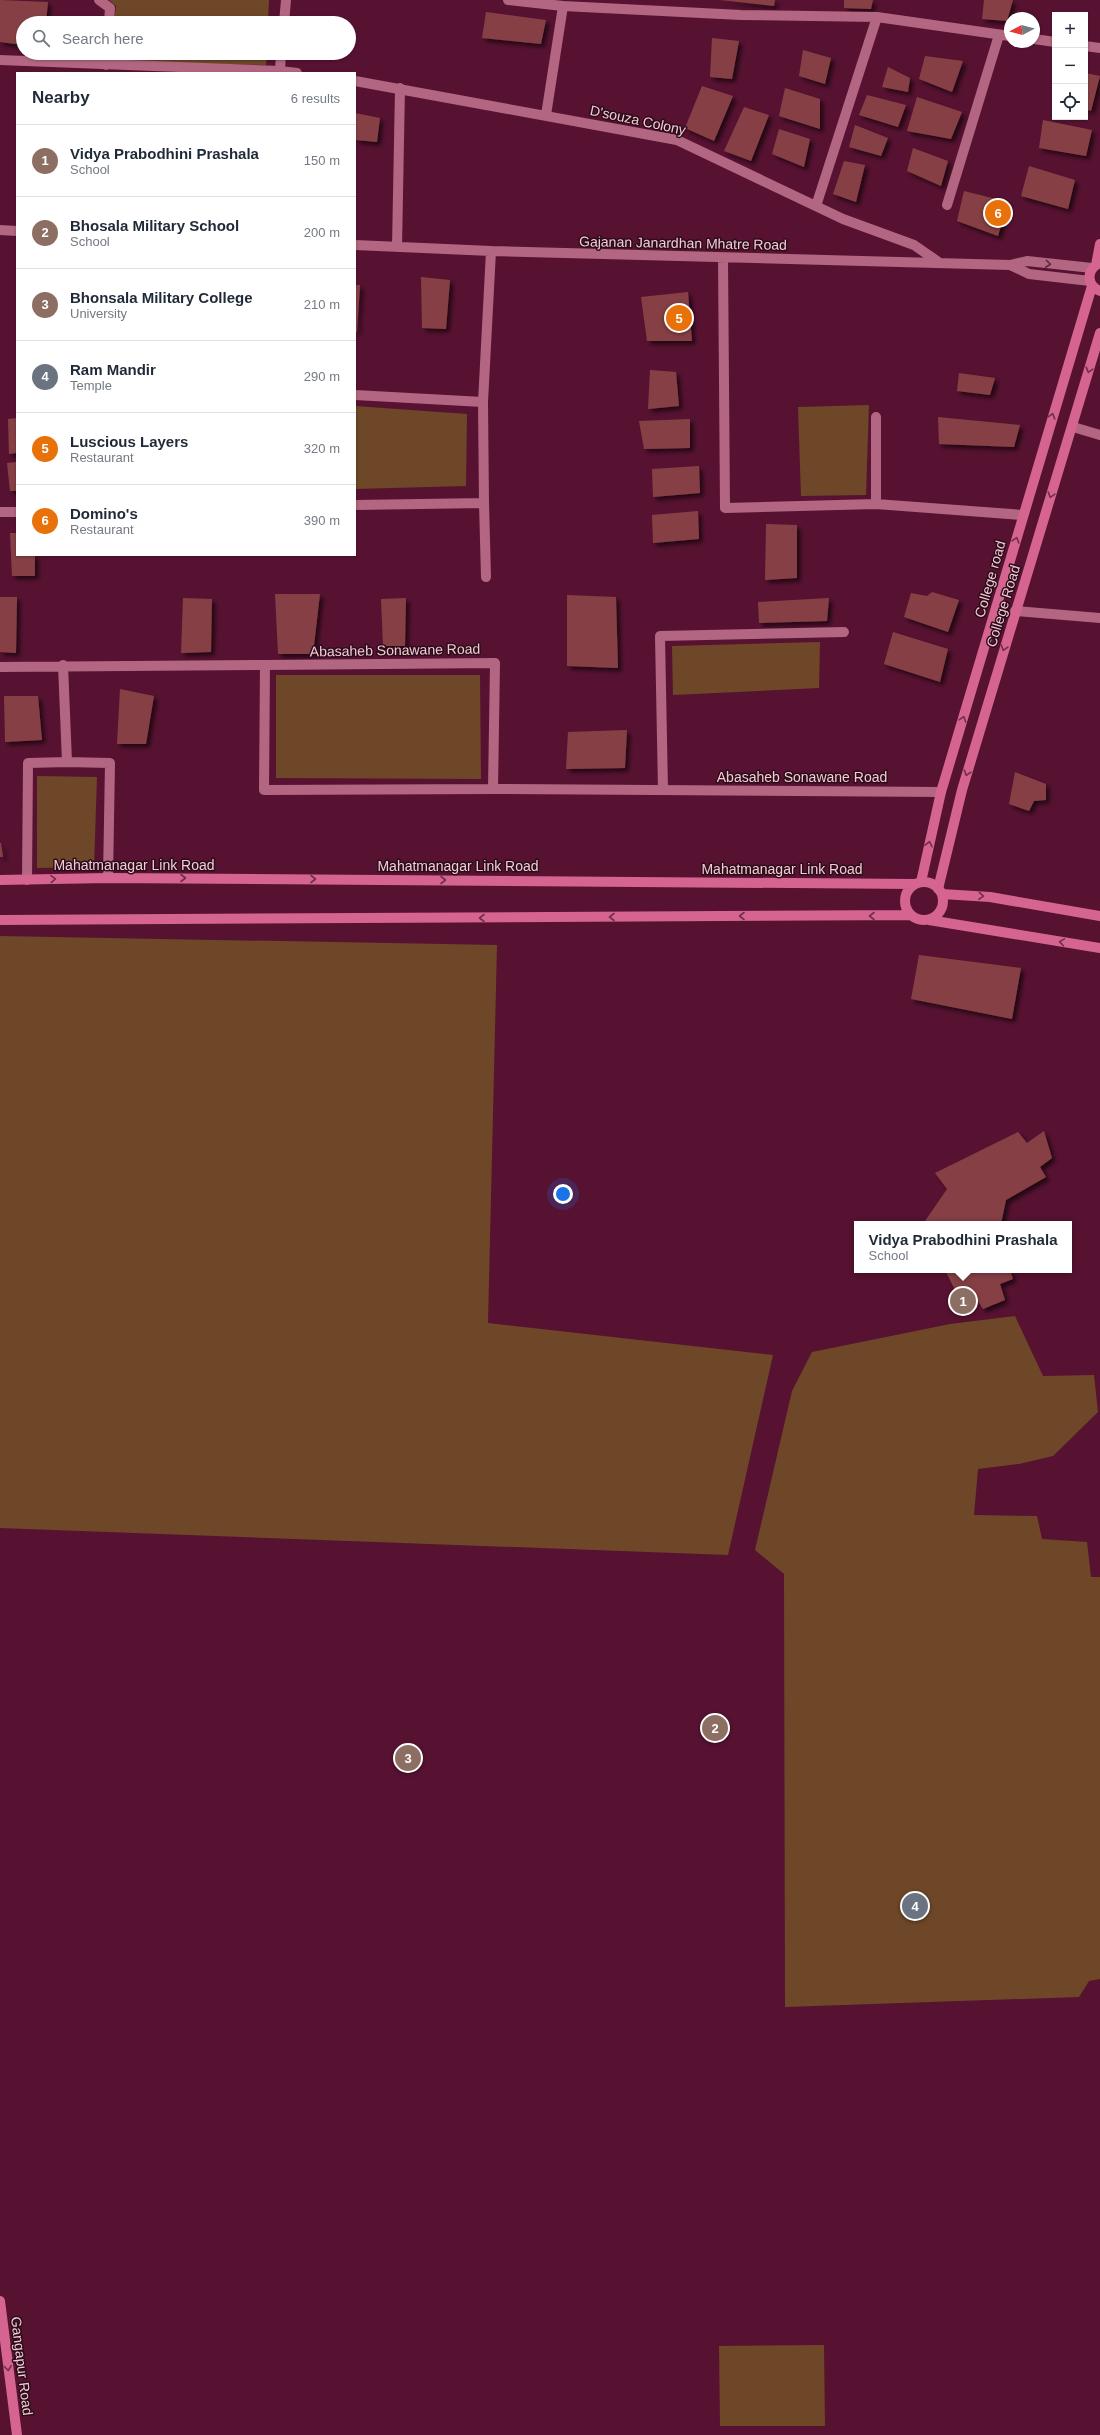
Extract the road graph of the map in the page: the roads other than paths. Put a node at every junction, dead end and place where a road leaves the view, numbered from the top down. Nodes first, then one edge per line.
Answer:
1 (99, 0) edge
2 (286, 0) edge
3 (508, 0) edge
4 (563, 6) junction
5 (109, 16) edge
6 (285, 16) edge
7 (877, 17) junction
8 (999, 35) junction
9 (1004, 35) edge
10 (1040, 41) edge
11 (1052, 42) edge
12 (1088, 46) edge
13 (1100, 48) edge
14 (0, 60) edge
15 (106, 60) edge
16 (281, 60) edge
17 (106, 65) junction
18 (280, 71) junction
19 (289, 72) edge
20 (356, 81) edge
21 (400, 88) junction
22 (546, 115) junction
23 (947, 205) dead end
24 (816, 206) junction
25 (0, 230) edge
26 (16, 231) edge
27 (356, 244) edge
28 (1100, 244) edge
29 (397, 247) junction
30 (491, 251) junction
31 (723, 258) junction
32 (940, 263) junction
33 (1010, 265) junction
34 (1096, 265) edge
35 (1094, 286) edge
36 (1100, 333) edge
37 (356, 395) edge
38 (483, 402) junction
39 (876, 417) dead end
40 (1072, 427) junction
41 (1100, 435) edge
42 (484, 503) junction
43 (876, 504) junction
44 (356, 506) edge
45 (0, 512) edge
46 (16, 512) edge
47 (1023, 515) junction
48 (486, 577) dead end
49 (1015, 611) junction
50 (1100, 618) edge
51 (844, 632) dead end
52 (63, 665) junction
53 (265, 665) junction
54 (0, 667) edge
55 (67, 762) junction
56 (493, 789) junction
57 (663, 790) junction
58 (941, 792) junction
59 (108, 878) junction
60 (0, 880) edge
61 (27, 880) junction
62 (918, 883) junction
63 (940, 891) junction
64 (911, 915) junction
65 (1100, 916) edge
66 (0, 920) edge
67 (929, 920) junction
68 (1100, 948) edge
69 (0, 2301) edge
70 (17, 2435) edge

1 - 5 street
2 - 6 street
3 - 4 street
4 - 7 street
4 - 22 street
7 - 8 street
7 - 24 street
8 - 9 street
8 - 23 street
10 - 11 street
12 - 13 street
14 - 17 street
15 - 17 street
16 - 18 street
17 - 18 street
18 - 19 street
20 - 21 street, D'souza Colony
21 - 22 street, D'souza Colony
21 - 29 street
22 - 24 street, D'souza Colony
24 - 32 street, D'souza Colony
25 - 26 street
27 - 29 street, Gajanan Janardhan Mhatre Road
28 - 34 main road
29 - 30 street, Gajanan Janardhan Mhatre Road
30 - 31 street, Gajanan Janardhan Mhatre Road
30 - 38 street
31 - 32 street, Gajanan Janardhan Mhatre Road
31 - 43 street
32 - 33 street, Gajanan Janardhan Mhatre Road
33 -> 34 street, Gajanan Janardhan Mhatre Road
33 - 35 street, Gajanan Janardhan Mhatre Road
34 - 35 main road, College road
47 -> 35 main road, College road
36 -> 40 main road, College Road
37 - 38 street
38 - 42 street
39 - 43 street
40 - 41 street
40 -> 49 main road, College Road
42 - 44 street
42 - 48 street
43 - 47 street
45 - 46 street
58 -> 47 main road, College road
49 - 50 street
49 -> 63 main road, College Road
51 - 57 street
52 - 53 street, Abasaheb Sonawane Road
52 - 54 street, Abasaheb Sonawane Road
52 - 55 street
53 - 56 street, Abasaheb Sonawane Road
53 - 56 street, Abasaheb Sonawane Road
55 - 59 street
55 - 61 street
56 - 57 street, Abasaheb Sonawane Road
57 - 58 street, Abasaheb Sonawane Road
62 -> 58 main road, College road
61 -> 59 main road, Mahatmanagar Link Road
59 -> 62 main road, Mahatmanagar Link Road
60 - 61 main road, Mahatmanagar Link Road
62 - 63 main road
62 - 64 main road
63 -> 65 main road
63 - 67 main road
64 -> 66 main road
64 - 67 main road
68 -> 67 main road
69 -> 70 main road, Gangapur Road

